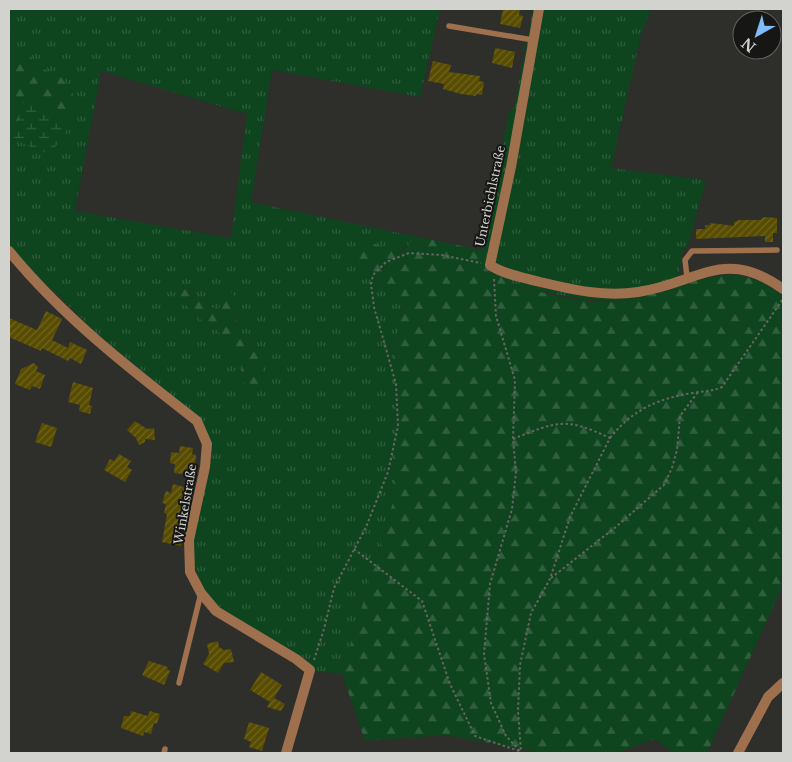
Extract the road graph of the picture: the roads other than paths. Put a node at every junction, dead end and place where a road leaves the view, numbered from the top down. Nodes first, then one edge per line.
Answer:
1 (539, 9) edge
2 (449, 26) dead end
3 (533, 40) junction
4 (777, 250) dead end
5 (9, 251) edge
6 (687, 277) junction
7 (783, 289) edge
8 (201, 592) junction
9 (179, 683) dead end
10 (783, 683) edge
11 (286, 753) edge
12 (738, 753) edge

1 - 3 street, Unterbichlstraße
2 - 3 lane
3 - 6 street, Unterbichlstraße
4 - 6 lane
5 - 8 street, Winkelstraße
6 - 7 street
8 - 9 lane
8 - 11 street, Winkelstraße
10 - 12 street

